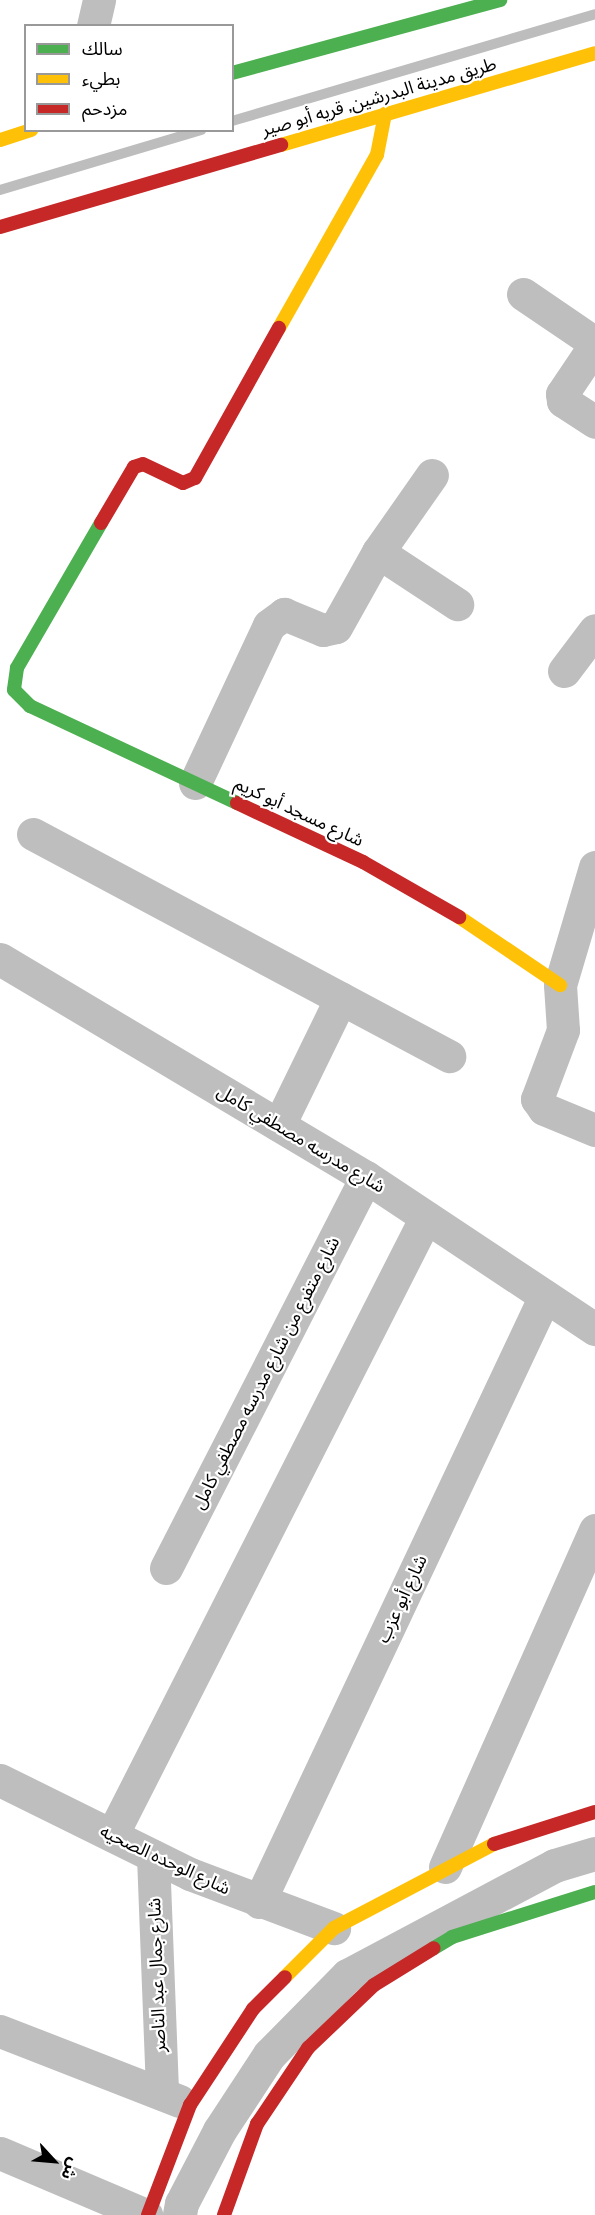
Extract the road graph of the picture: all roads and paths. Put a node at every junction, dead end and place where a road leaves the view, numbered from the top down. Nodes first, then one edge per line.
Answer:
1 (99, 0) edge
2 (500, 0) edge
3 (93, 24) edge
4 (595, 53) edge
5 (234, 73) edge
6 (385, 114) junction
7 (25, 132) edge
8 (0, 140) edge
9 (0, 227) edge
10 (523, 294) dead end
11 (595, 344) edge
12 (595, 422) edge
13 (432, 475) dead end
14 (378, 552) junction
15 (457, 604) dead end
16 (595, 630) edge
17 (564, 671) dead end
18 (195, 783) junction
19 (33, 834) dead end
20 (593, 884) edge
21 (0, 959) edge
22 (560, 985) junction
23 (341, 998) junction
24 (449, 1056) dead end
25 (279, 1125) junction
26 (595, 1130) edge
27 (366, 1177) junction
28 (426, 1216) junction
29 (545, 1296) junction
30 (595, 1329) edge
31 (595, 1530) edge
32 (166, 1568) dead end
33 (0, 1780) edge
34 (595, 1812) edge
35 (112, 1836) junction
36 (153, 1856) junction
37 (445, 1867) junction
38 (595, 1892) edge
39 (259, 1902) junction
40 (334, 1928) junction
41 (0, 2031) edge
42 (176, 2100) junction
43 (0, 2152) edge
44 (147, 2215) edge
45 (224, 2215) edge

1 - 3 street
2 - 5 street
4 - 6 street, طريق مدينة البدرشين, قريه أبو صير
6 - 9 street, طريق مدينة البدرشين, قريه أبو صير
6 - 18 street, شارع مسجد أبو كريم
7 - 8 street
10 - 11 street
11 - 12 street
13 - 14 street
14 - 15 street
14 - 18 street
16 - 17 street
18 - 22 street, شارع مسجد أبو كريم
19 - 23 street
20 - 22 street
21 - 25 street, شارع مدرسه مصطفي كامل
22 - 26 street
23 - 24 street
23 - 25 street
25 - 27 street, شارع مدرسه مصطفي كامل
27 - 28 street, شارع مدرسه مصطفي كامل
27 - 32 street, شارع متفرع من شارع مدرسه مصطفي كامل
28 - 29 street, شارع مدرسه مصطفي كامل
28 - 35 street
29 - 30 street, شارع مدرسه مصطفي كامل
29 - 39 street, شارع أبو عزب
31 - 37 street
33 - 35 street, شارع الوحده الصحيه
34 - 37 street
35 - 36 street, شارع الوحده الصحيه
36 - 39 street, شارع الوحده الصحيه
36 - 42 street, شارع جمال عبد الناصر
37 - 40 street
38 - 45 street
39 - 40 street, شارع الوحده الصحيه
40 - 42 street
41 - 42 street
42 - 44 street
43 - 44 street

